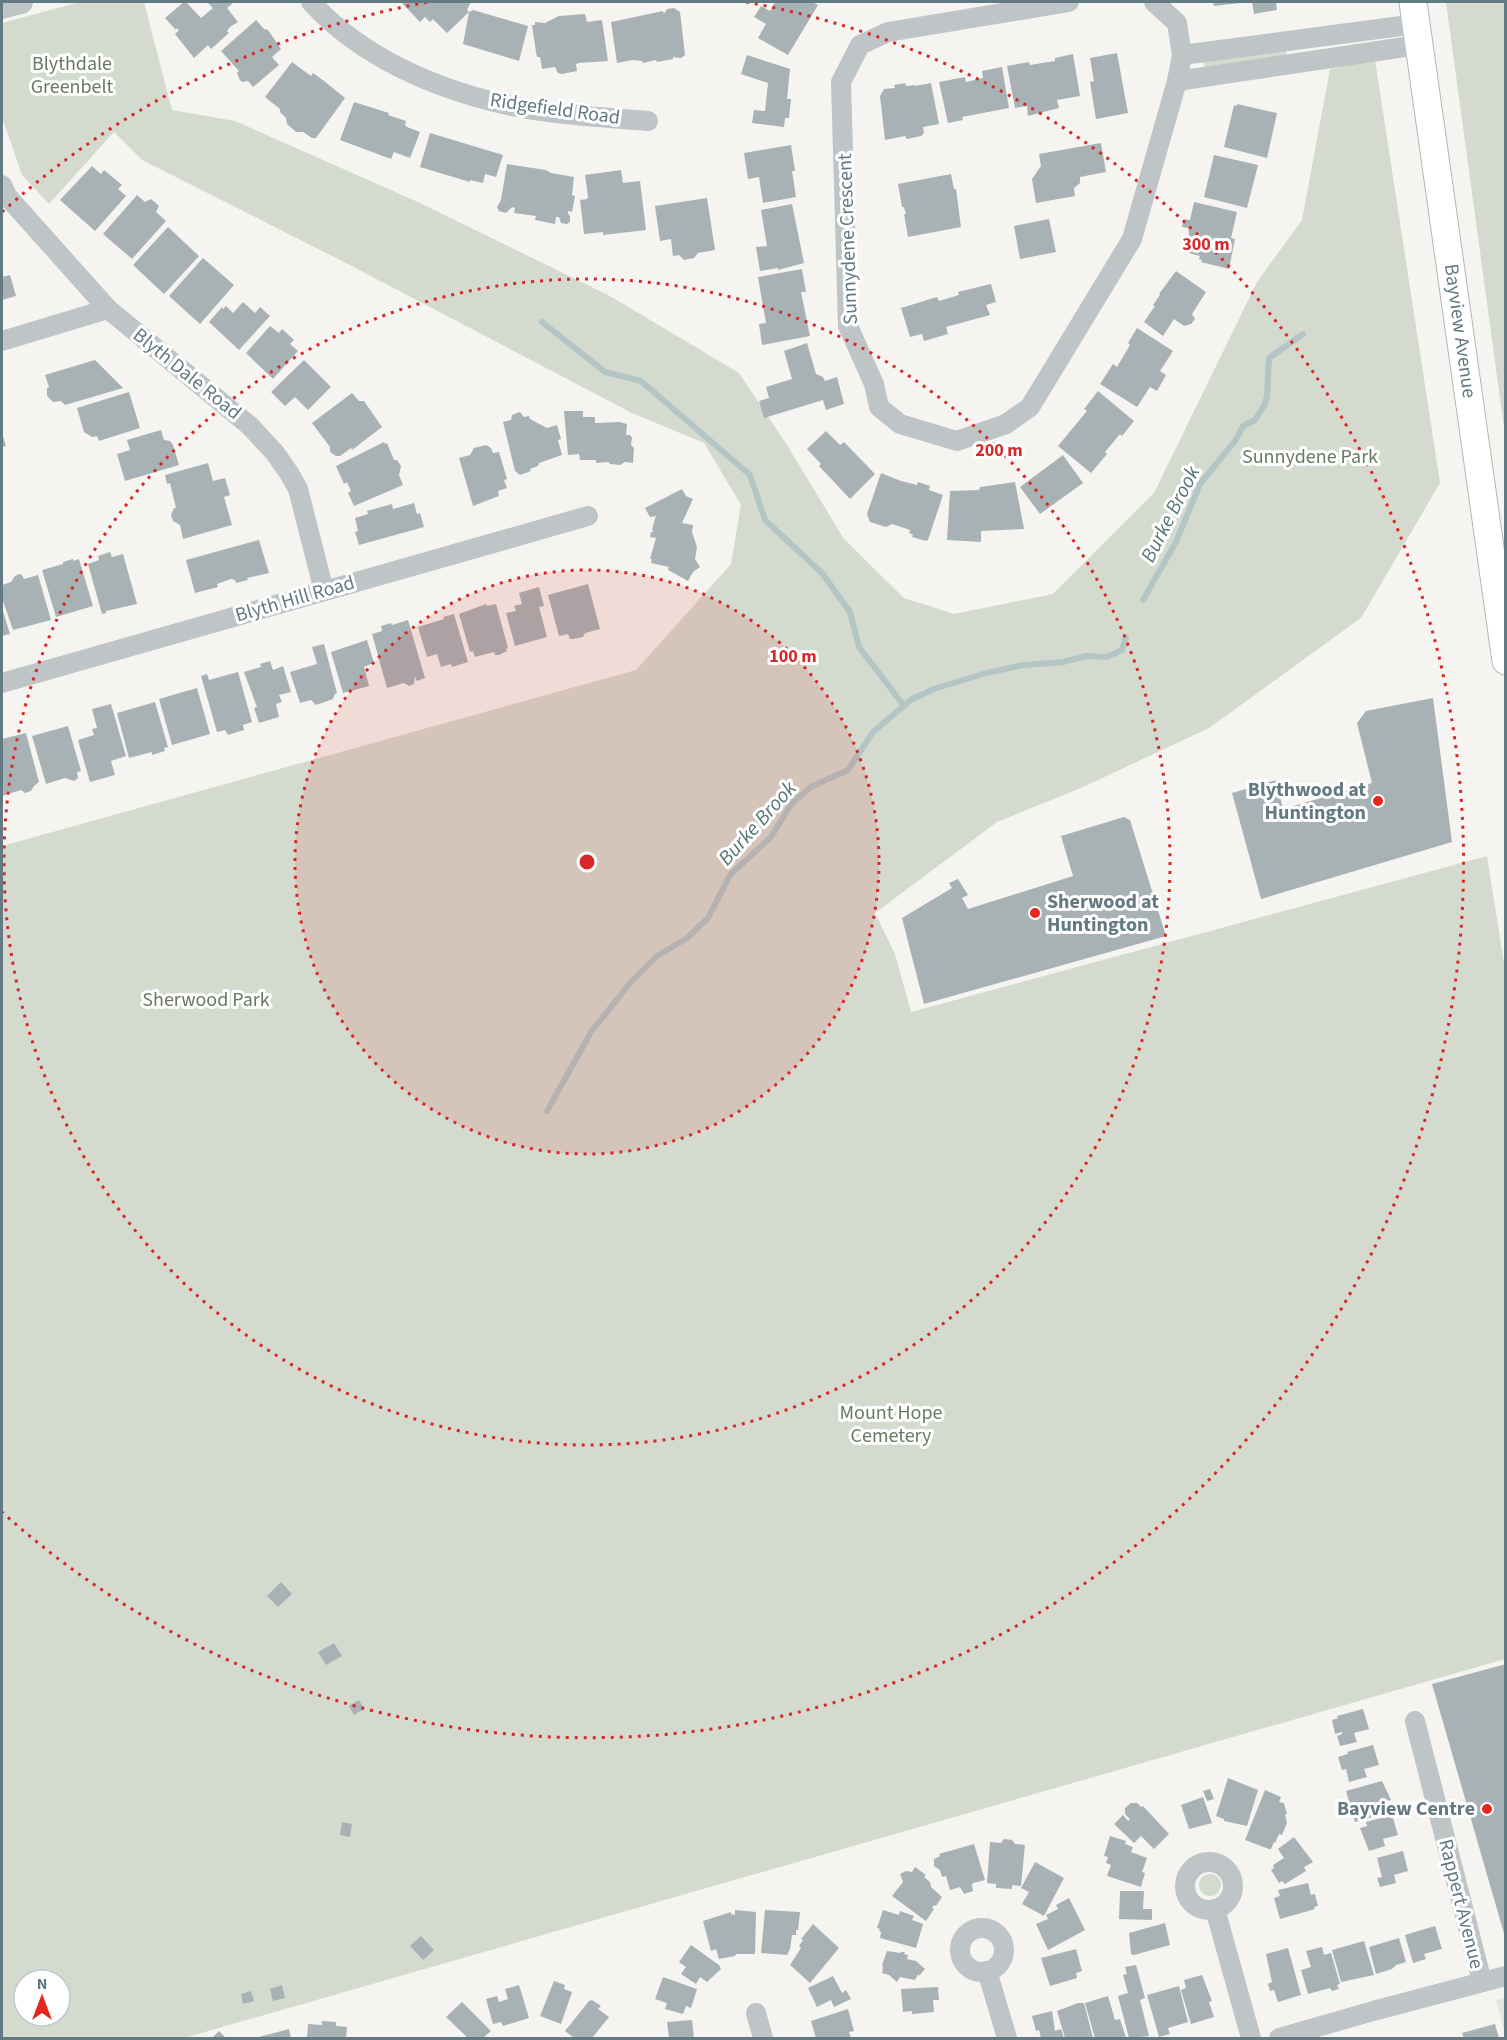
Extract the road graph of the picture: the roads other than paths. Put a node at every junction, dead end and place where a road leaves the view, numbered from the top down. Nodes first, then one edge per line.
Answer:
1 (21, 2) edge
2 (311, 2) edge
3 (1069, 2) edge
4 (1154, 2) edge
5 (2, 7) edge
6 (1416, 23) edge
7 (1307, 39) junction
8 (1182, 55) junction
9 (1310, 62) junction
10 (1177, 81) junction
11 (648, 120) dead end
12 (2, 185) edge
13 (108, 309) junction
14 (2, 341) edge
15 (588, 516) dead end
16 (324, 591) junction
17 (1506, 661) edge
18 (2, 683) edge
19 (1414, 1720) dead end
20 (1215, 1909) dead end
21 (987, 1971) dead end
22 (1506, 1976) edge
23 (1482, 1982) junction
24 (756, 2013) dead end
25 (763, 2038) edge
26 (1007, 2038) edge
27 (1251, 2038) edge
28 (1279, 2038) edge

1 - 5 street
2 - 11 street, Ridgefield Road
3 - 10 street, Sunnydene Crescent
4 - 8 street, Sunnydene Crescent
6 - 7 street
6 - 9 street
6 - 17 main road, Bayview Avenue
7 - 8 street
7 - 9 street
8 - 10 street, Sunnydene Crescent
9 - 10 street
12 - 13 street, Blyth Dale Road
13 - 14 street
13 - 16 street, Blyth Dale Road
15 - 16 street, Blyth Hill Road
16 - 18 street, Blyth Hill Road
19 - 23 street, Rappert Avenue
20 - 27 street
21 - 26 street
22 - 23 street
23 - 28 street
24 - 25 street

